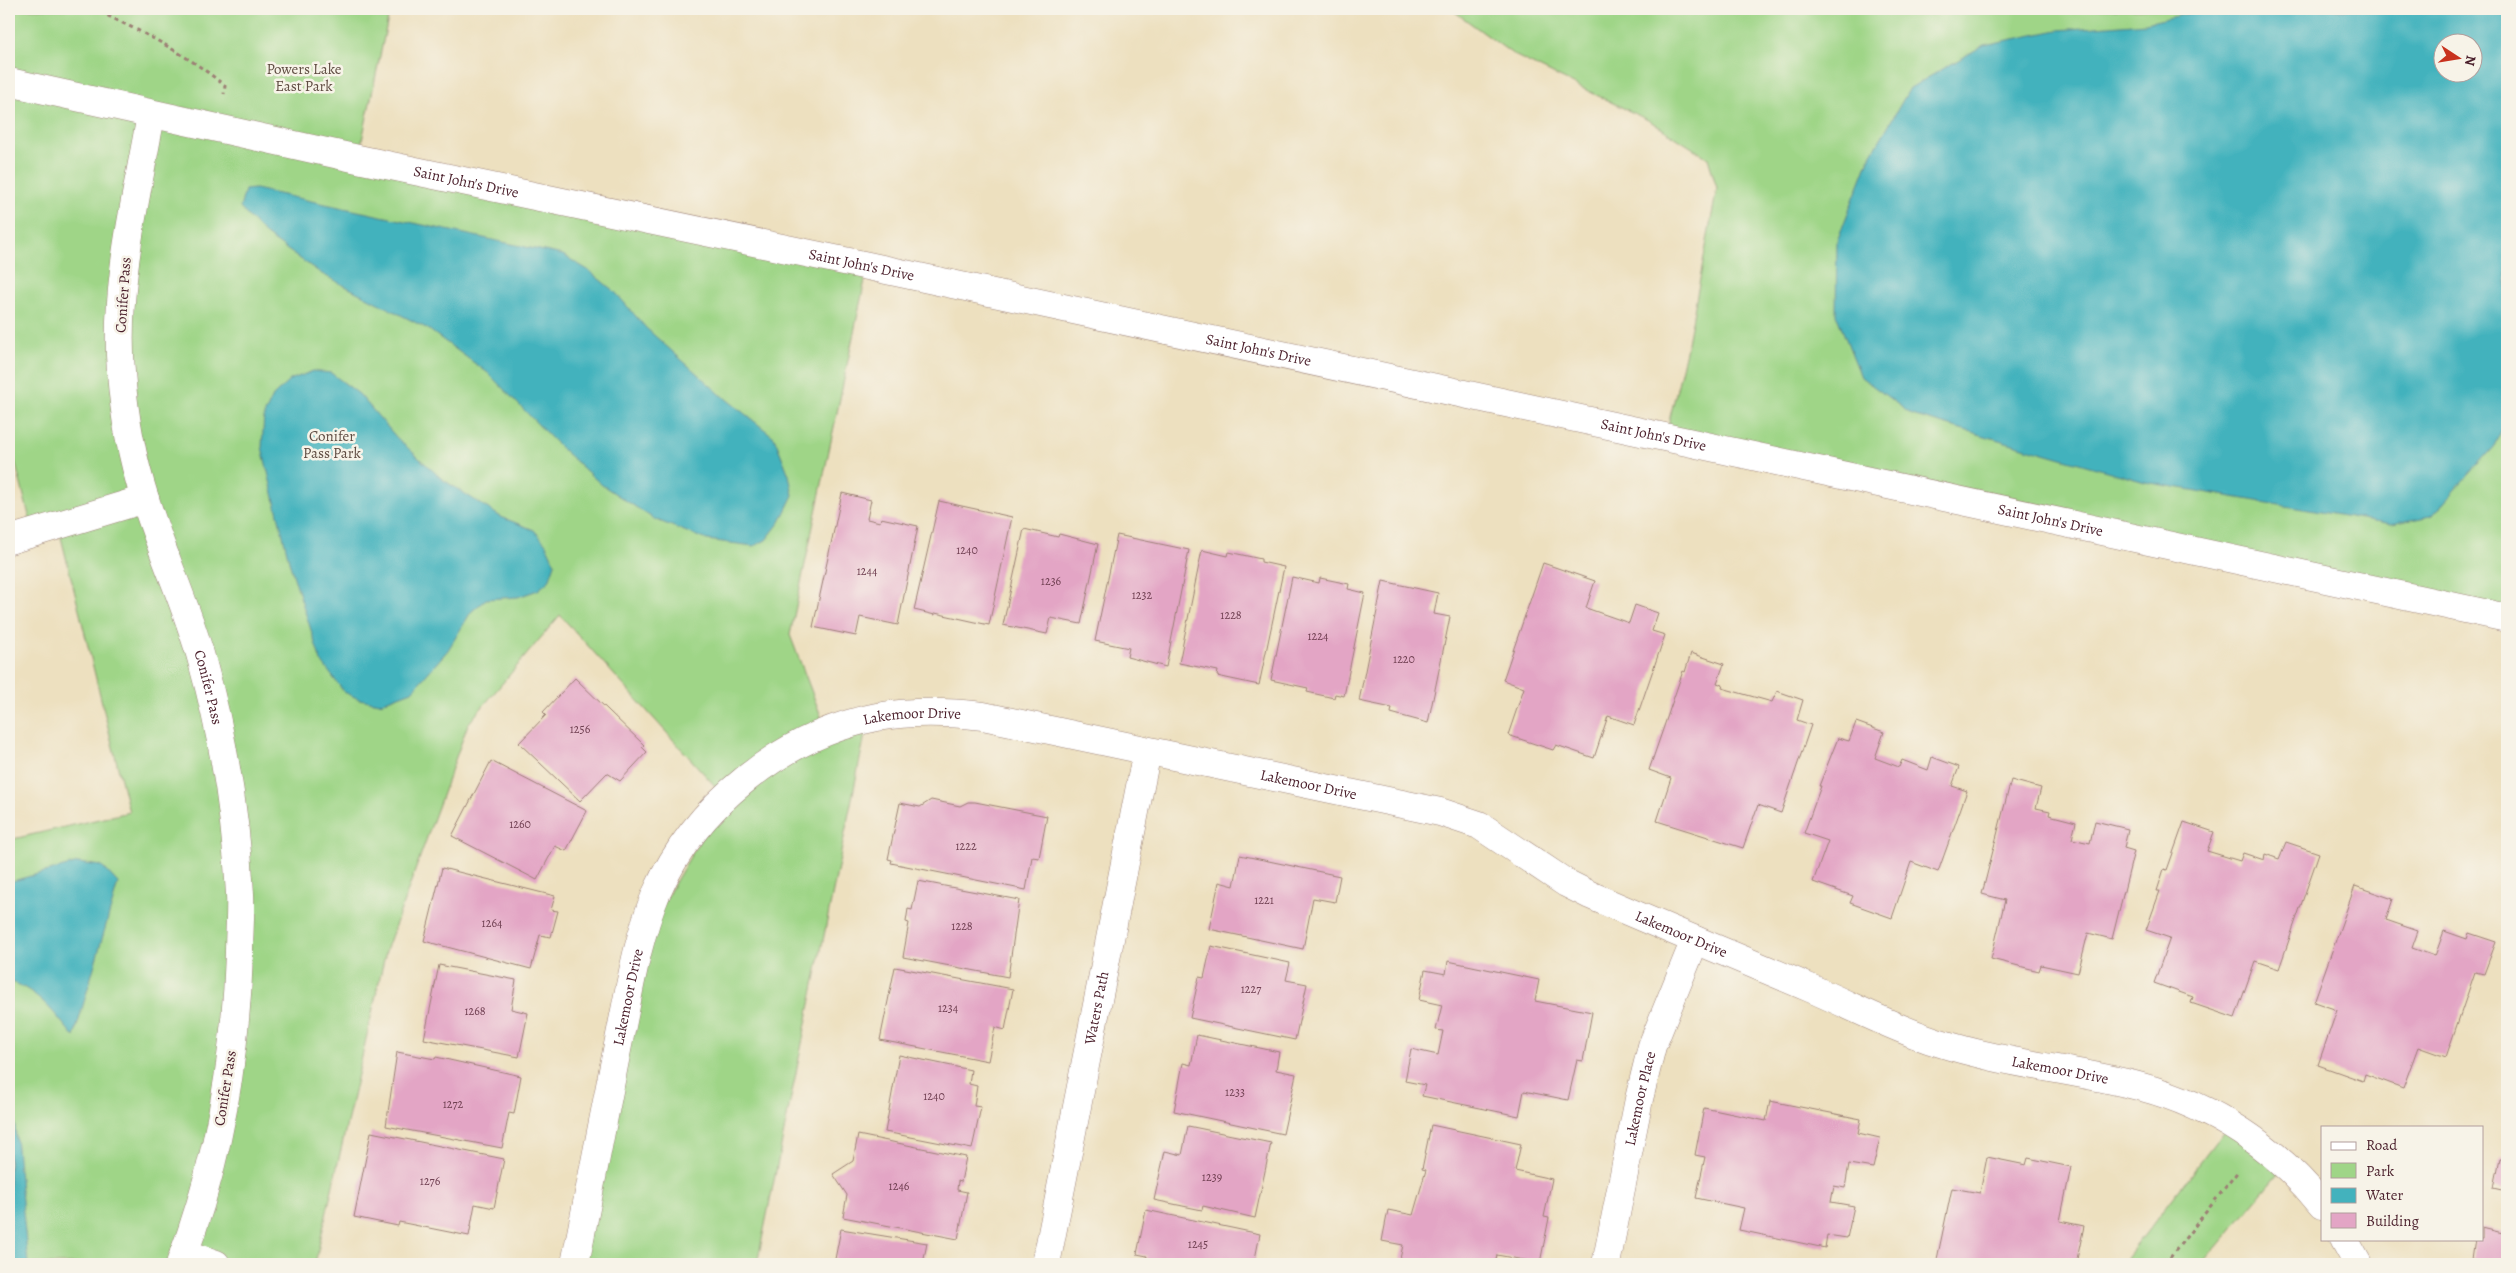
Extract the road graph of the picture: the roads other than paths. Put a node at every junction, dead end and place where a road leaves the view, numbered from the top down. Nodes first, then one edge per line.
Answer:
1 (9, 82) edge
2 (151, 115) junction
3 (145, 498) junction
4 (9, 540) edge
5 (2507, 618) edge
6 (1147, 752) junction
7 (1696, 940) junction
8 (2321, 1204) edge
9 (2345, 1240) edge
10 (182, 1258) edge
11 (216, 1264) edge
12 (575, 1264) edge
13 (1046, 1264) edge
14 (1606, 1264) edge
15 (2358, 1264) edge

1 - 2 street, Saint John's Drive
2 - 3 street, Conifer Pass
2 - 5 street, Saint John's Drive
3 - 4 street
3 - 10 street, Conifer Pass
6 - 7 street, Lakemoor Drive
6 - 12 street, Lakemoor Drive
6 - 13 street, Waters Path
7 - 8 street, Lakemoor Drive
7 - 14 street, Lakemoor Place
9 - 15 street
10 - 11 street

